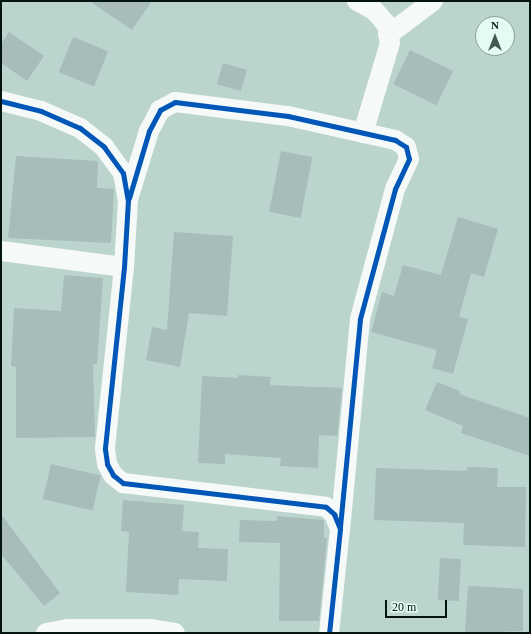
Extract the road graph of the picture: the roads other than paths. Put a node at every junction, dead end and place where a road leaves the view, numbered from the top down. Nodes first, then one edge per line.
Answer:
1 (356, 1) edge
2 (433, 1) edge
3 (388, 35) junction
4 (1, 101) edge
5 (363, 133) junction
6 (128, 200) junction
7 (1, 251) edge
8 (124, 267) junction
9 (340, 529) junction
10 (46, 633) edge
11 (175, 633) edge
12 (329, 633) edge

1 - 3 street
2 - 3 street
3 - 5 street
4 - 6 street
5 - 6 street
5 - 9 street
6 - 8 street
7 - 8 street
8 - 9 street
9 - 12 street
10 - 11 street

